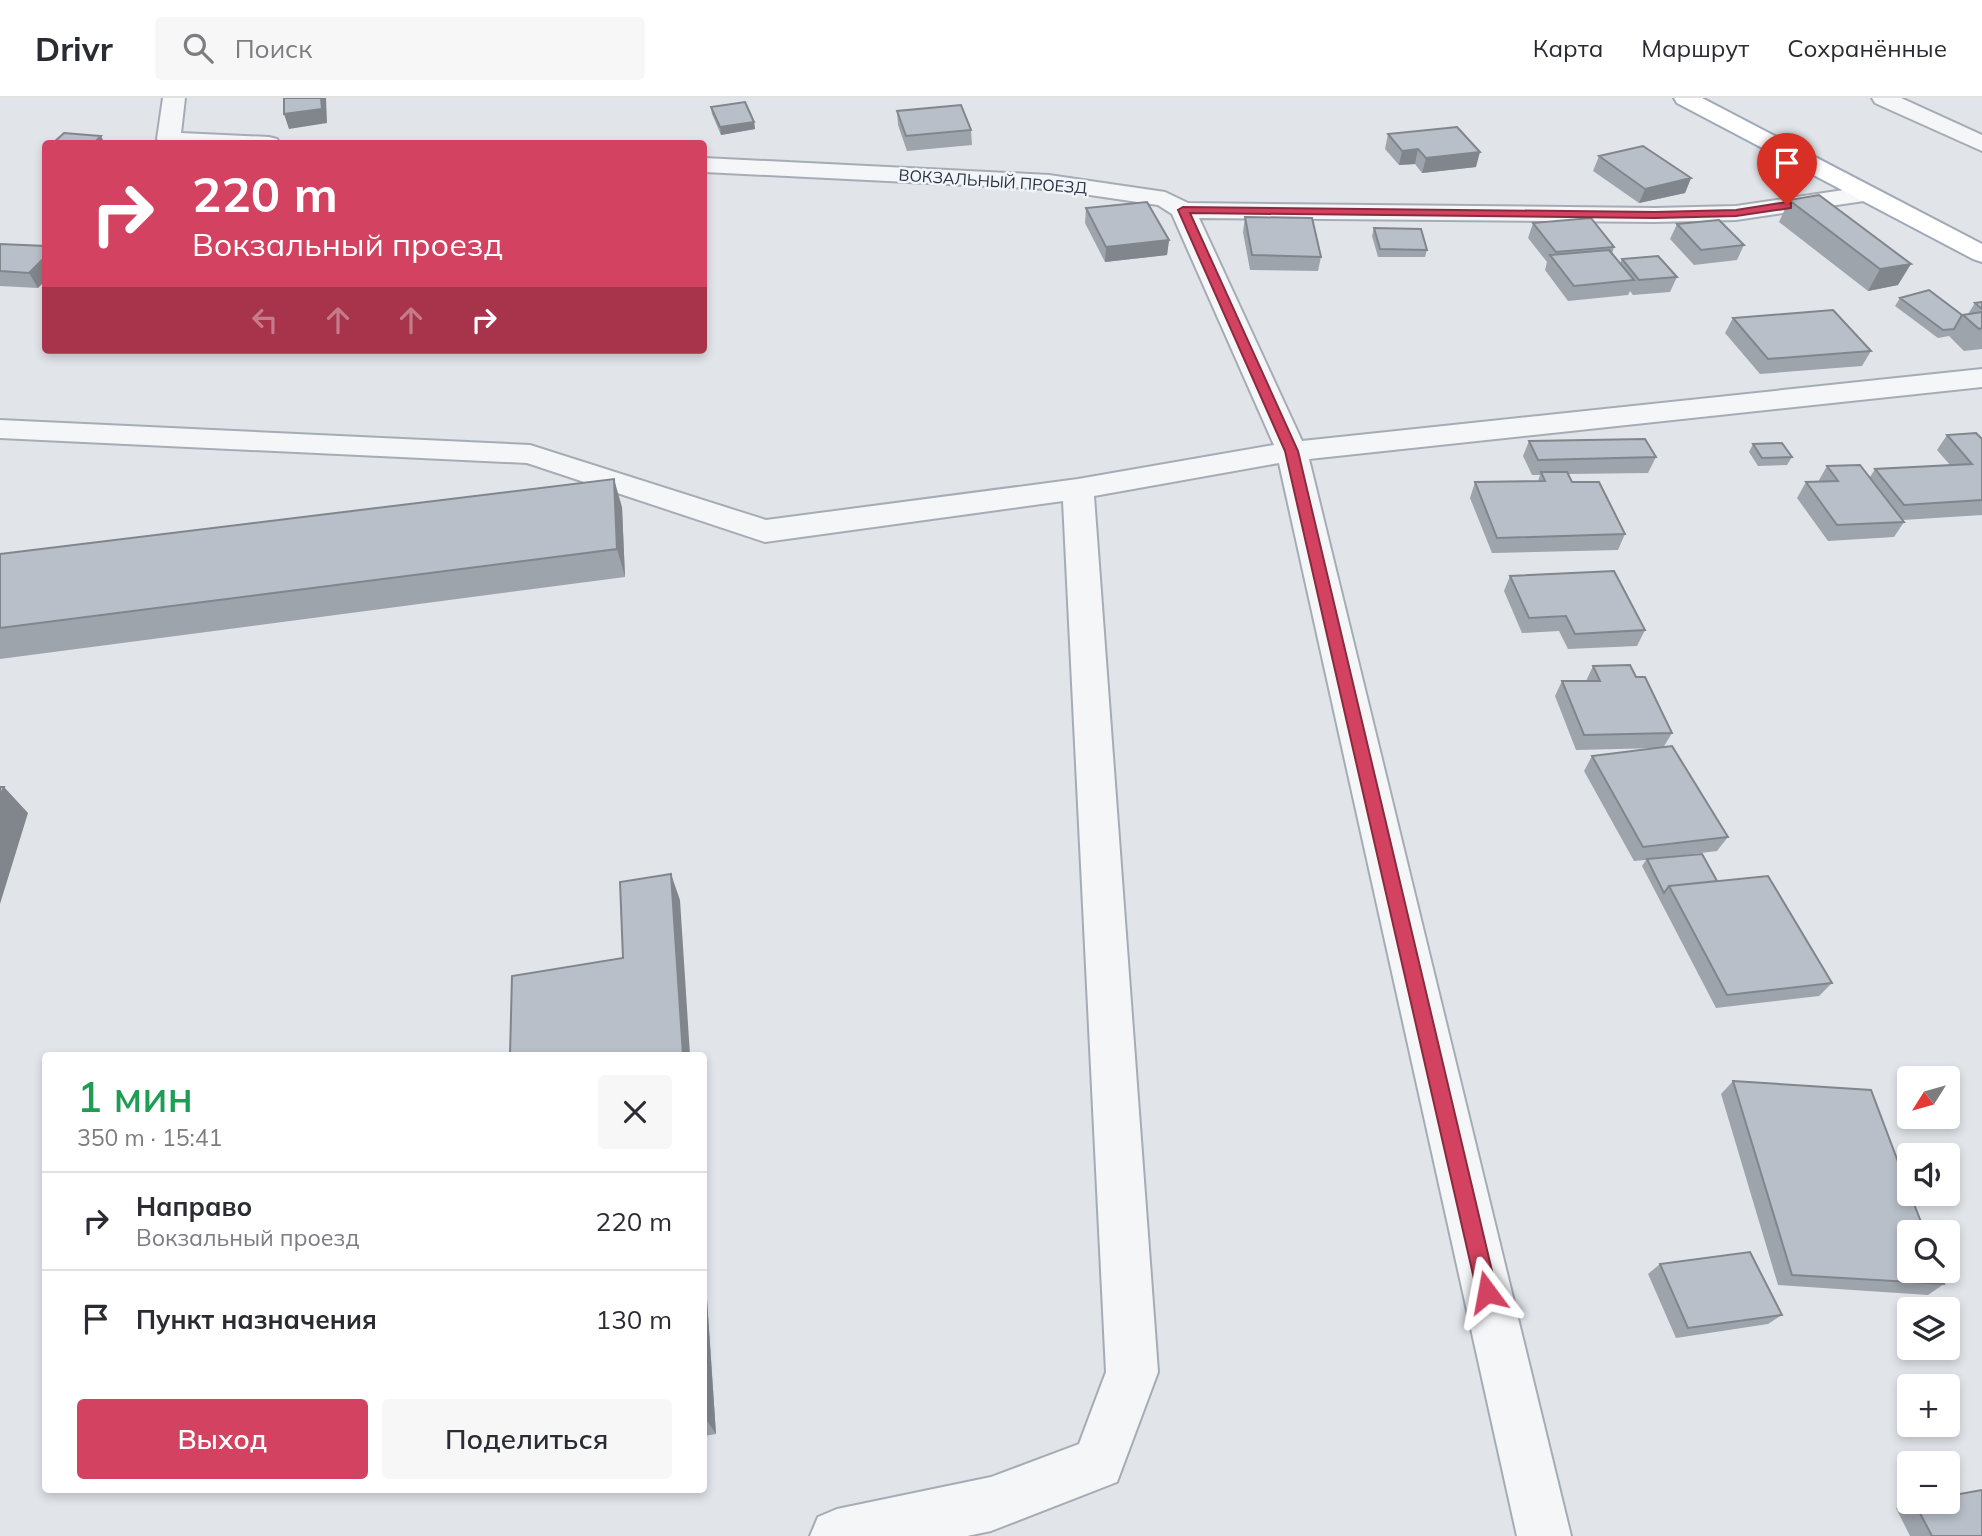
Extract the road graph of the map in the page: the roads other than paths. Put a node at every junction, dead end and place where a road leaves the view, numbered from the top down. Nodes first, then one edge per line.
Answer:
1 (174, 98) edge
2 (1685, 98) edge
3 (1888, 100) edge
4 (168, 140) edge
5 (1982, 144) edge
6 (707, 165) edge
7 (1864, 194) junction
8 (1183, 210) junction
9 (1982, 254) edge
10 (1982, 378) edge
11 (0, 429) edge
12 (1292, 451) junction
13 (1078, 489) junction
14 (837, 1536) edge
15 (1544, 1536) edge

1 - 4 street
2 - 7 main road
3 - 5 street
6 - 8 street, ВОКЗАЛЬНЫЙ ПРОЕЗД
7 - 8 street, ВОКЗАЛЬНЫЙ ПРОЕЗД
7 - 9 main road
8 - 12 street
10 - 12 street
11 - 13 street
12 - 13 street
12 - 15 street
13 - 14 street

